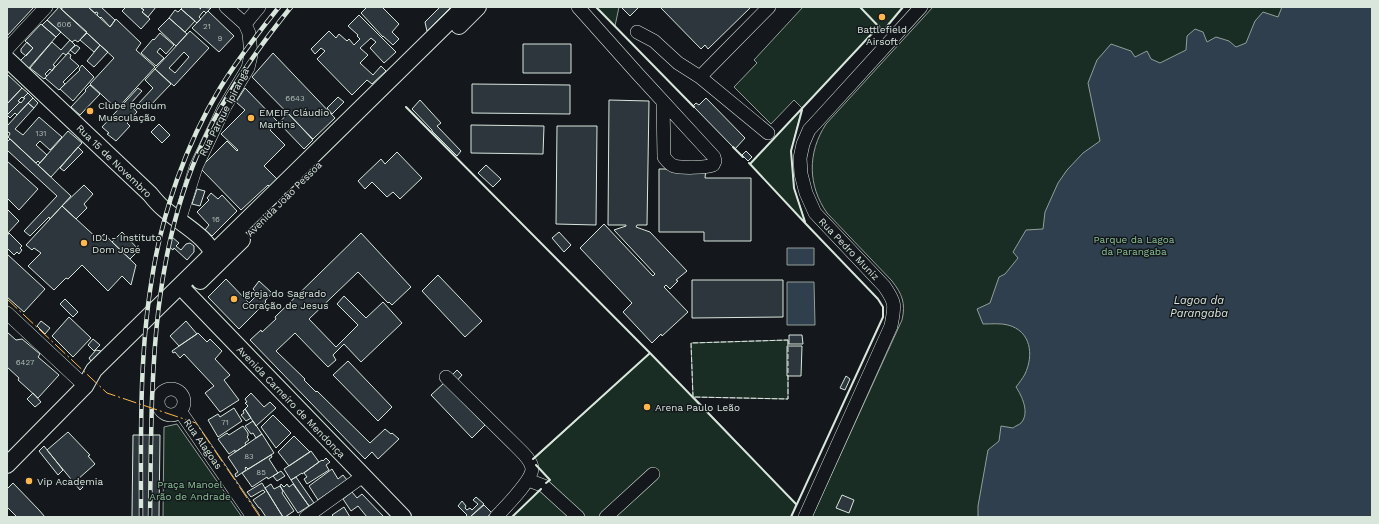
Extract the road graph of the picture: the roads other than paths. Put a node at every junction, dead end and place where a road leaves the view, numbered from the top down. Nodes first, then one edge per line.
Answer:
1 (46, 7) edge
2 (226, 7) edge
3 (259, 7) edge
4 (464, 7) edge
5 (478, 7) edge
6 (578, 7) edge
7 (769, 7) edge
8 (921, 7) edge
9 (245, 24) junction
10 (637, 32) dead end
11 (7, 50) edge
12 (7, 59) edge
13 (700, 77) junction
14 (663, 102) junction
15 (768, 133) dead end
16 (179, 221) junction
17 (216, 257) junction
18 (183, 290) junction
19 (7, 313) edge
20 (446, 377) dead end
21 (86, 386) junction
22 (180, 411) dead end
23 (7, 465) edge
24 (653, 474) dead end
25 (363, 476) junction
26 (528, 480) junction
27 (253, 517) edge
28 (306, 517) edge
29 (403, 517) edge
30 (496, 517) edge
31 (578, 517) edge
32 (606, 517) edge
33 (805, 517) edge

1 - 11 street
2 - 9 street
3 - 9 street
4 - 17 main road, Avenida João Pessoa
5 - 17 main road, Avenida João Pessoa
6 - 14 street
7 - 13 street
8 - 33 street, Rua Pedro Muniz
9 - 16 street, Rua Parque Ipiranga
10 - 13 street
12 - 16 main road, Rua 15 de Novembro
13 - 15 street
14 - 14 street
16 - 17 main road, Rua 15 de Novembro
17 - 18 main road, Avenida João Pessoa
18 - 21 main road, Avenida João Pessoa
18 - 25 main road, Avenida Carneiro de Mendonça
19 - 21 street
20 - 26 street
21 - 23 main road, Avenida João Pessoa
22 - 27 street, Rua Alagoas
24 - 32 street
25 - 28 street
25 - 29 main road, Avenida Carneiro de Mendonça
26 - 30 street
26 - 31 street

